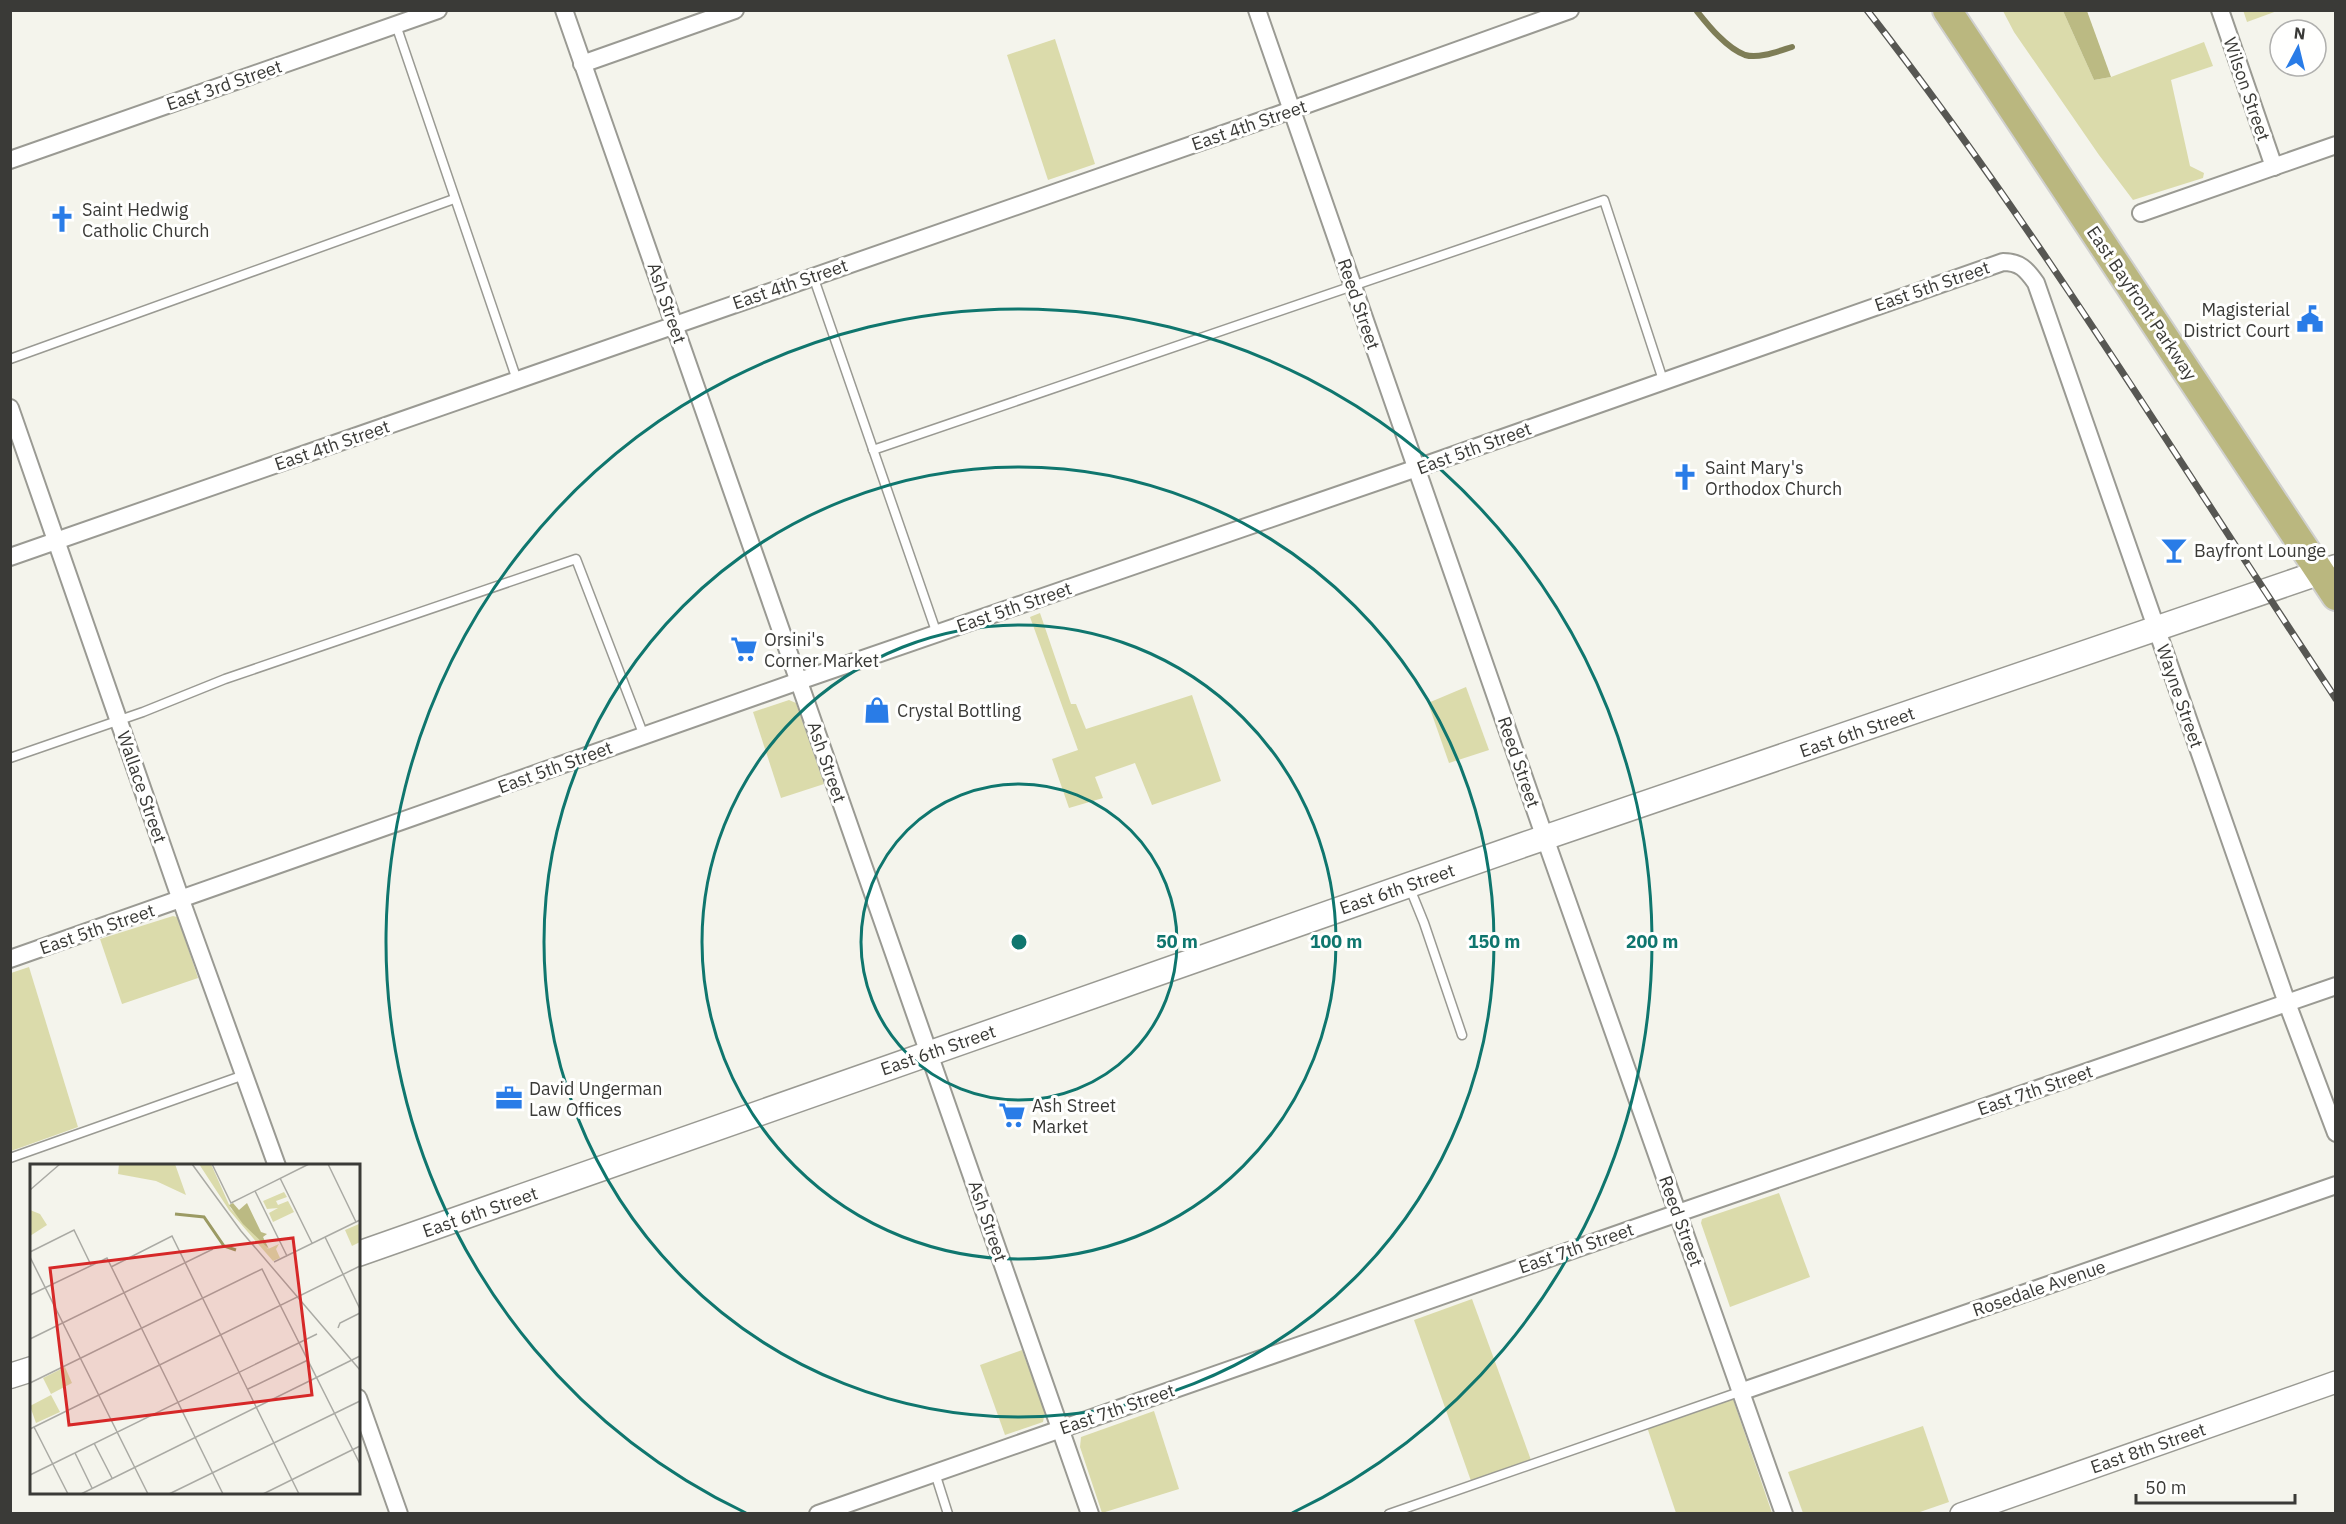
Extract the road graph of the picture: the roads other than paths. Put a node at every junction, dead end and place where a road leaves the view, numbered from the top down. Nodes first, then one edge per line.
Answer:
1 (438, 10) edge
2 (564, 10) edge
3 (735, 10) edge
4 (1257, 10) edge
5 (1570, 10) edge
6 (1947, 10) edge
7 (2220, 10) edge
8 (393, 18) edge
9 (582, 64) junction
10 (1291, 110) junction
11 (2336, 145) edge
12 (10, 160) edge
13 (2274, 167) junction
14 (454, 199) junction
15 (2141, 213) dead end
16 (2019, 264) joint
17 (813, 276) junction
18 (1353, 286) junction
19 (675, 325) junction
20 (10, 359) edge
21 (517, 380) junction
22 (1664, 380) junction
23 (10, 408) edge
24 (873, 450) junction
25 (1418, 468) junction
26 (57, 541) junction
27 (10, 557) edge
28 (2328, 569) edge
29 (2336, 596) edge
30 (2157, 630) junction
31 (937, 633) junction
32 (799, 681) junction
33 (119, 721) junction
34 (644, 736) junction
35 (10, 758) edge
36 (1545, 838) junction
37 (1409, 885) junction
38 (181, 900) junction
39 (10, 959) edge
40 (2336, 986) edge
41 (2287, 1003) junction
42 (1462, 1035) dead end
43 (930, 1053) junction
44 (244, 1075) junction
45 (2336, 1133) edge
46 (10, 1158) edge
47 (276, 1164) edge
48 (2336, 1185) edge
49 (1678, 1213) junction
50 (360, 1253) edge
51 (30, 1370) edge
52 (10, 1376) edge
53 (2336, 1382) edge
54 (1743, 1391) junction
55 (360, 1404) edge
56 (1060, 1429) junction
57 (935, 1473) junction
58 (399, 1514) edge
59 (818, 1514) edge
60 (948, 1514) edge
61 (1090, 1514) edge
62 (1389, 1514) edge
63 (1785, 1514) edge
64 (1961, 1514) edge

1 - 8 street, East 3rd Street
2 - 9 street, Ash Street
3 - 9 street
4 - 10 street, Reed Street
5 - 10 street, East 4th Street
6 - 28 highway, East Bayfront Parkway
7 - 13 street, Wilson Street
8 - 12 street, East 3rd Street
8 - 14 lane
9 - 19 street, Ash Street
10 - 17 street, East 4th Street
10 - 18 street, Reed Street
11 - 13 street
13 - 15 street
14 - 20 lane
14 - 21 lane
16 - 22 street, East 5th Street
16 - 30 street, Wayne Street
17 - 19 street, East 4th Street
17 - 24 lane
18 - 22 lane
18 - 24 lane
18 - 25 street, Reed Street
19 - 21 street, East 4th Street
19 - 32 street, Ash Street
21 - 26 street, East 4th Street
22 - 25 street, East 5th Street
23 - 26 street, Wallace Street
24 - 31 lane
25 - 31 street, East 5th Street
25 - 36 street, Reed Street
26 - 27 street, East 4th Street
26 - 33 street, Wallace Street
28 - 29 highway, East Bayfront Parkway
28 - 30 main road, East 6th Street
30 - 36 main road, East 6th Street
30 - 41 street, Wayne Street
31 - 32 street, East 5th Street
32 - 34 street, East 5th Street
32 - 43 street, Ash Street
33 - 34 lane
33 - 35 lane
33 - 38 street, Wallace Street
34 - 38 street, East 5th Street
36 - 37 main road, East 6th Street
36 - 49 street, Reed Street
37 - 42 lane
37 - 43 main road, East 6th Street
38 - 39 street, East 5th Street
38 - 44 street, Wallace Street
40 - 41 street, East 7th Street
41 - 45 street, Wayne Street
41 - 49 street, East 7th Street
43 - 50 main road, East 6th Street
43 - 56 street, Ash Street
44 - 46 lane
44 - 47 street, Wallace Street
48 - 54 street, Rosedale Avenue
49 - 54 street, Reed Street
49 - 56 street, East 7th Street
51 - 52 main road
53 - 64 street, East 8th Street
54 - 62 lane
54 - 63 street, Reed Street
55 - 58 street
56 - 57 street, East 7th Street
56 - 61 street, Ash Street
57 - 59 street, East 7th Street
57 - 60 lane

